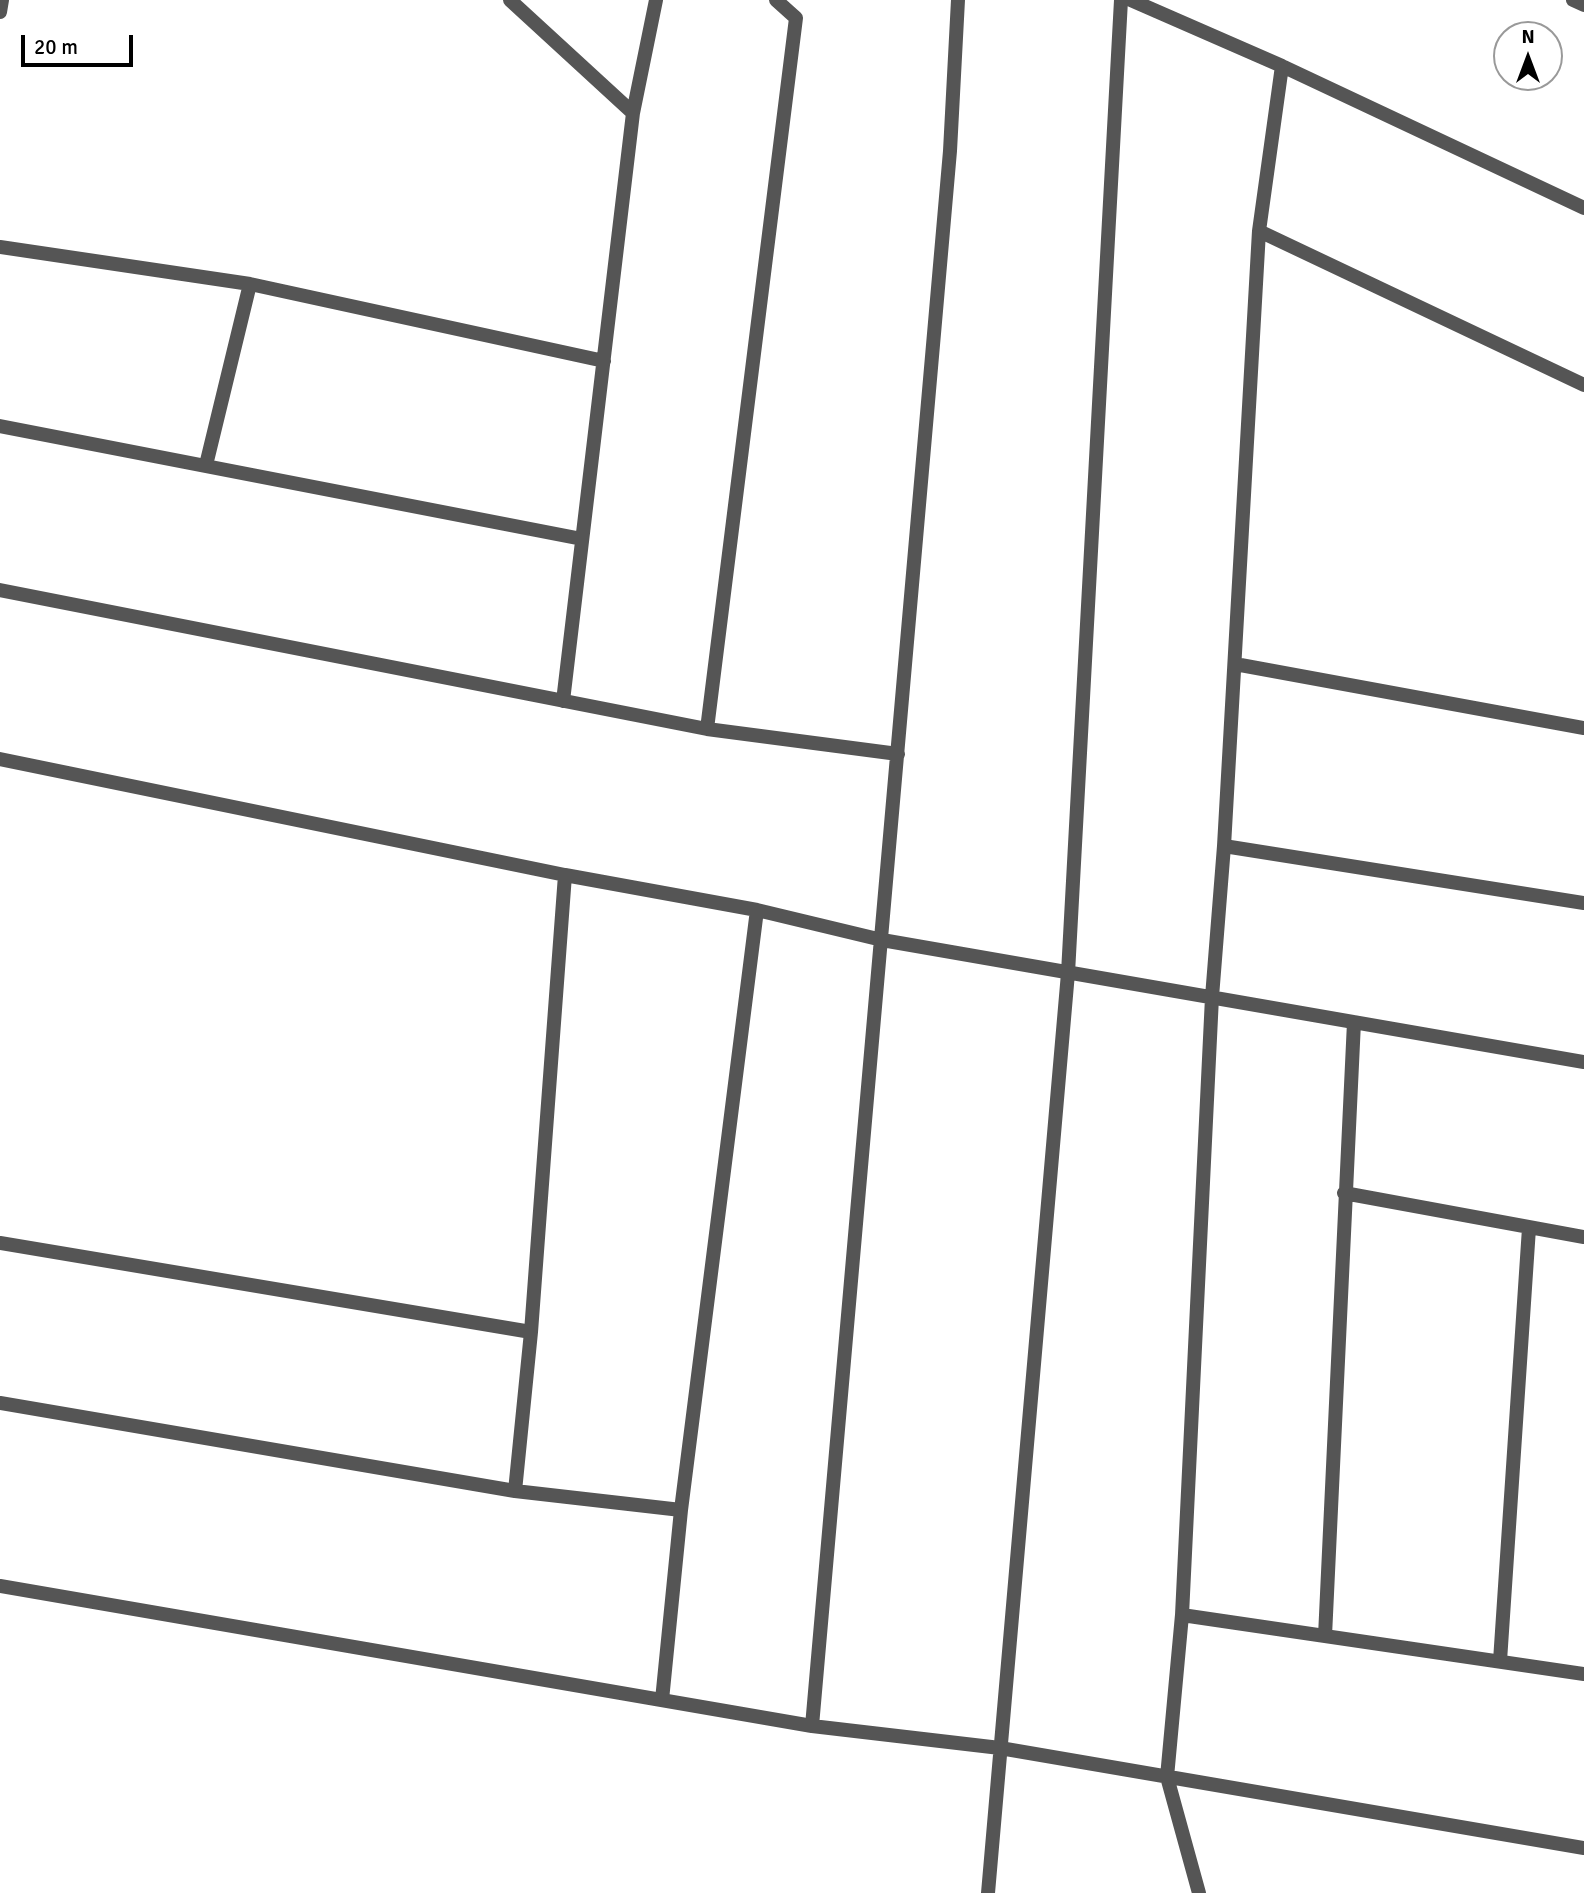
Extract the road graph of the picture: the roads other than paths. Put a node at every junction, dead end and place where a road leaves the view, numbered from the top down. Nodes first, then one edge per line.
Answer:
1 (2, 0) edge
2 (510, 0) edge
3 (656, 0) edge
4 (776, 0) edge
5 (958, 0) edge
6 (1121, 0) edge
7 (1131, 0) edge
8 (1573, 0) edge
9 (1584, 5) edge
10 (0, 12) edge
11 (1282, 66) junction
12 (633, 113) junction
13 (1584, 208) edge
14 (1259, 231) junction
15 (0, 247) edge
16 (250, 284) junction
17 (604, 361) junction
18 (1584, 385) edge
19 (0, 426) edge
20 (206, 466) junction
21 (582, 539) junction
22 (0, 590) edge
23 (1235, 664) junction
24 (563, 701) junction
25 (1584, 728) edge
26 (707, 729) junction
27 (898, 754) junction
28 (0, 759) edge
29 (1224, 846) junction
30 (565, 875) junction
31 (1584, 903) edge
32 (757, 910) junction
33 (882, 940) junction
34 (1068, 972) junction
35 (1212, 997) junction
36 (1354, 1022) junction
37 (1584, 1062) edge
38 (1344, 1192) junction
39 (1529, 1228) junction
40 (1584, 1237) edge
41 (0, 1243) edge
42 (531, 1332) junction
43 (0, 1403) edge
44 (515, 1491) junction
45 (681, 1510) junction
46 (0, 1586) edge
47 (1182, 1615) junction
48 (1325, 1636) junction
49 (1500, 1661) junction
50 (1584, 1674) edge
51 (662, 1700) junction
52 (812, 1726) junction
53 (1000, 1748) junction
54 (1167, 1777) junction
55 (1584, 1848) edge
56 (988, 1893) edge
57 (1199, 1893) edge

1 - 10 street
2 - 12 street
3 - 12 street
4 - 26 street
5 - 27 street
6 - 34 street
7 - 11 street
8 - 9 street
11 - 13 street
11 - 14 street
12 - 17 street
14 - 18 street
14 - 23 street
15 - 16 street
16 - 17 street
16 - 20 street
17 - 21 street
19 - 20 street
20 - 21 street
21 - 24 street
22 - 24 street
23 - 25 street
23 - 29 street
24 - 26 street
26 - 27 street
27 - 33 street
28 - 30 street
29 - 31 street
29 - 35 street
30 - 32 street
30 - 42 street
32 - 33 street
32 - 45 street
33 - 34 street
33 - 52 street
34 - 35 street
34 - 53 street
35 - 36 street
35 - 47 street
36 - 37 street
36 - 38 street
38 - 39 street
38 - 48 street
39 - 40 street
39 - 49 street
41 - 42 street
42 - 44 street
43 - 44 street
44 - 45 street
45 - 51 street
46 - 51 street
47 - 48 street
47 - 54 street
48 - 49 street
49 - 50 street
51 - 52 street
52 - 53 street
53 - 54 street
53 - 56 street
54 - 55 street
54 - 57 street

